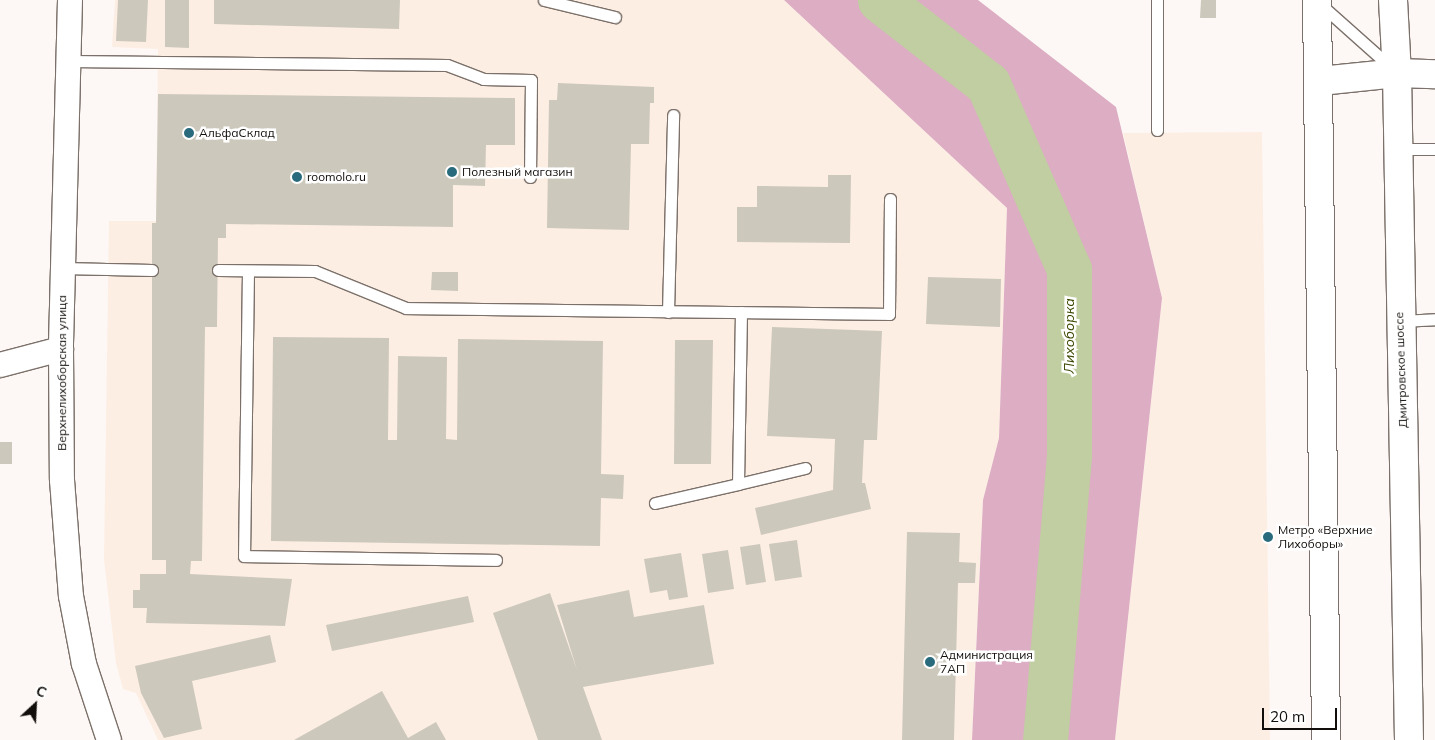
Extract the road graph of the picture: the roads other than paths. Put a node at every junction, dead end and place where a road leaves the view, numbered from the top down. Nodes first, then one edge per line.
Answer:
1 (70, 0) edge
2 (544, 0) edge
3 (1157, 0) edge
4 (1317, 0) edge
5 (1393, 0) edge
6 (615, 17) dead end
7 (68, 61) junction
8 (1397, 73) junction
9 (1435, 74) edge
10 (1320, 81) junction
11 (673, 115) dead end
12 (1157, 130) dead end
13 (1396, 149) junction
14 (1435, 149) edge
15 (530, 177) dead end
16 (890, 199) dead end
17 (62, 268) junction
18 (152, 270) dead end
19 (218, 270) dead end
20 (248, 271) junction
21 (668, 312) junction
22 (740, 312) junction
23 (1435, 319) edge
24 (1399, 321) junction
25 (61, 349) junction
26 (0, 364) edge
27 (805, 468) dead end
28 (738, 484) junction
29 (655, 503) dead end
30 (496, 560) dead end
31 (1412, 734) edge
32 (109, 740) edge
33 (1326, 740) edge

1 - 7 street, Верхнелихоборская улица
2 - 6 lane
3 - 12 lane
4 - 8 lane
4 - 10 main road
5 - 8 main road, Дмитровское шоссе
7 - 15 lane
7 - 17 street, Верхнелихоборская улица
8 - 9 main road
8 - 10 main road
8 - 13 main road, Дмитровское шоссе
10 - 33 main road
11 - 21 lane
13 - 14 lane
13 - 24 main road, Дмитровское шоссе
16 - 22 lane
17 - 18 lane
17 - 25 street, Верхнелихоборская улица
19 - 20 lane
20 - 21 lane
20 - 30 lane
21 - 22 lane
22 - 28 lane
23 - 24 lane
24 - 31 main road, Дмитровское шоссе
25 - 26 street
25 - 32 street, Верхнелихоборская улица
27 - 28 lane
28 - 29 lane

